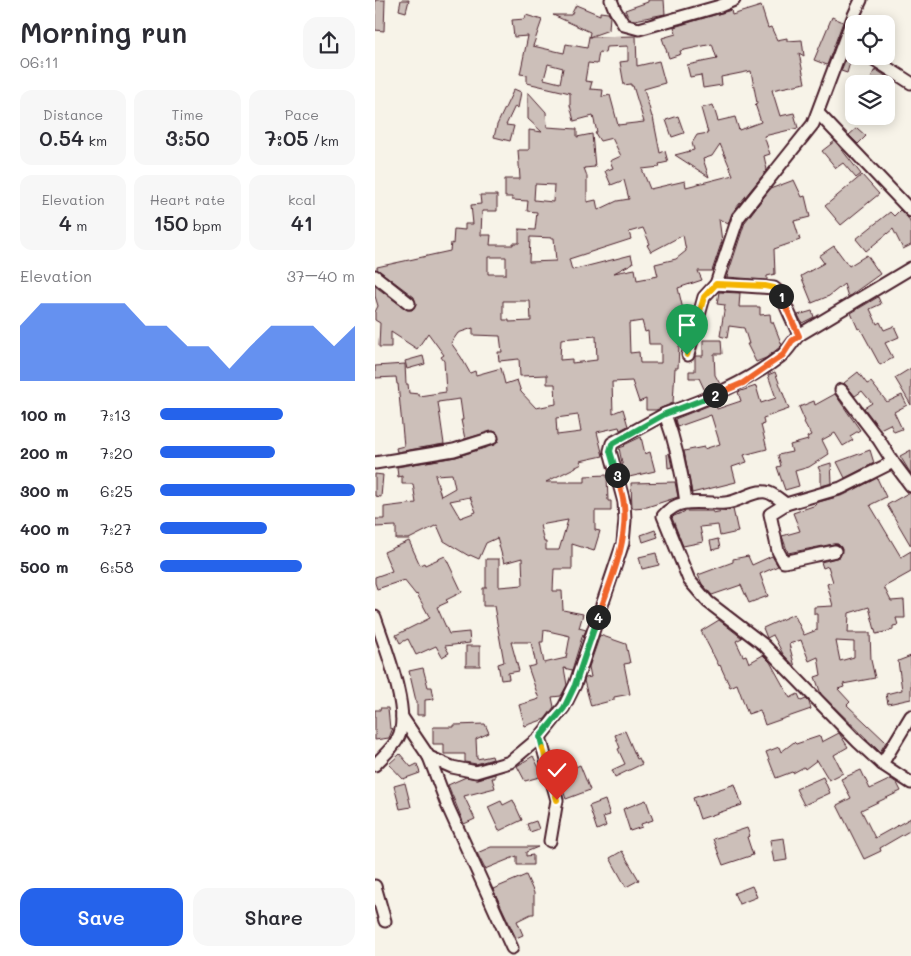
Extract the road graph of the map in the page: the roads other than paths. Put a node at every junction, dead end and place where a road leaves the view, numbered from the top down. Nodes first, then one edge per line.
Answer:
1 (611, 0) edge
2 (734, 0) edge
3 (861, 0) edge
4 (857, 15) edge
5 (845, 53) edge
6 (883, 65) edge
7 (911, 83) edge
8 (818, 112) junction
9 (911, 211) edge
10 (911, 268) edge
11 (375, 276) edge
12 (716, 284) junction
13 (409, 303) dead end
14 (799, 336) junction
15 (687, 355) dead end
16 (841, 390) dead end
17 (665, 414) junction
18 (491, 438) dead end
19 (893, 462) junction
20 (375, 463) edge
21 (911, 486) edge
22 (686, 502) junction
23 (786, 504) junction
24 (835, 551) dead end
25 (375, 617) edge
26 (911, 716) edge
27 (402, 717) junction
28 (540, 737) junction
29 (429, 757) junction
30 (375, 764) edge
31 (882, 764) junction
32 (911, 783) edge
33 (550, 841) dead end
34 (375, 886) edge
35 (385, 921) dead end
36 (512, 948) dead end

1 - 2 street
3 - 4 street
5 - 8 street
6 - 7 street
8 - 9 street
8 - 12 street
10 - 14 street
11 - 13 street
12 - 14 street
12 - 15 street
14 - 17 street
16 - 19 street
17 - 22 street
17 - 28 street
18 - 20 street
19 - 21 street
19 - 23 street
22 - 23 street
22 - 31 street
23 - 24 street
25 - 27 street
26 - 31 street
27 - 29 street
27 - 30 street
28 - 29 street
28 - 33 street
29 - 36 street
31 - 32 street
34 - 35 street

